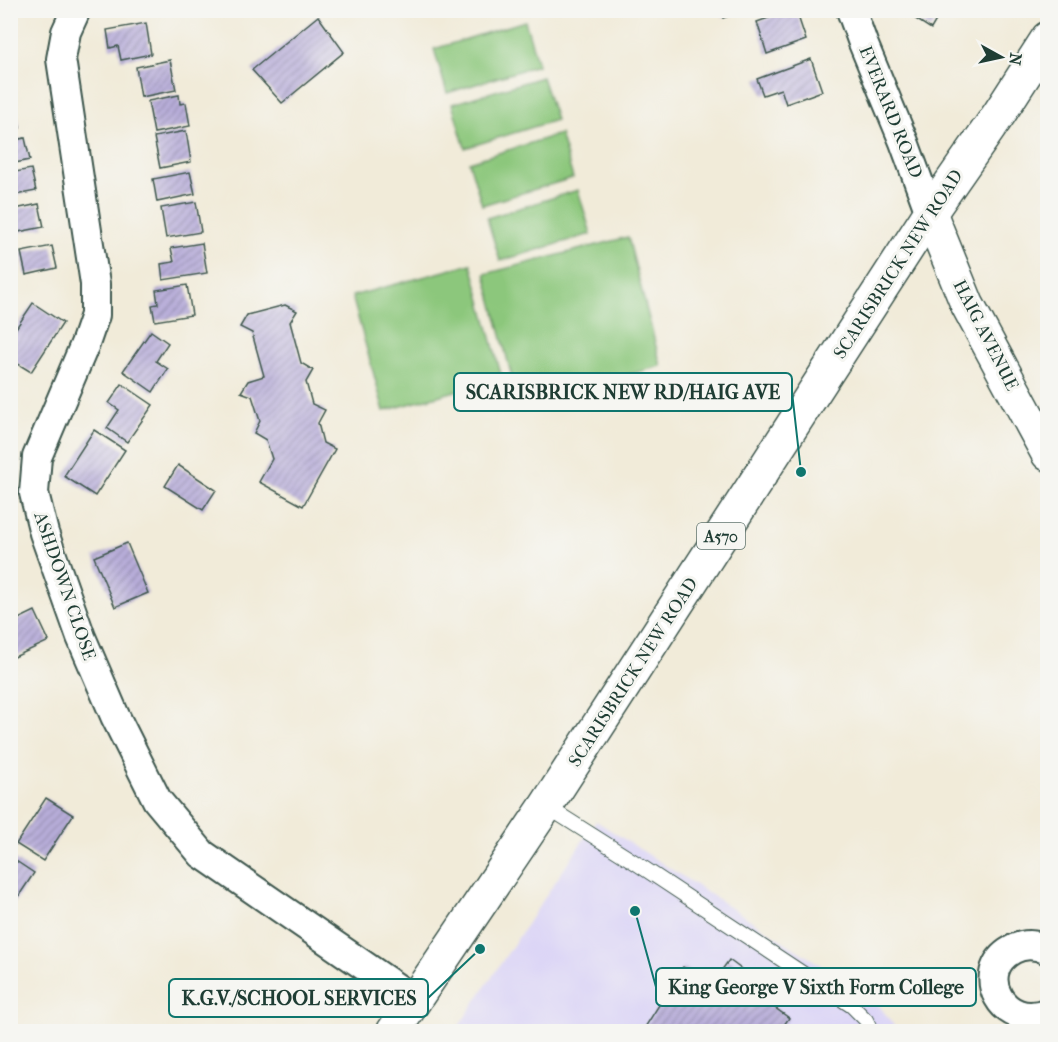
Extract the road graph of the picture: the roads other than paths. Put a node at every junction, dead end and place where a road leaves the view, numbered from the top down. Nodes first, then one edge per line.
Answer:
1 (76, 10) edge
2 (851, 10) edge
3 (1047, 38) edge
4 (930, 213) junction
5 (1047, 454) edge
6 (546, 806) junction
7 (1047, 950) edge
8 (414, 1000) junction
9 (1047, 1012) edge
10 (393, 1032) edge
11 (872, 1032) edge

1 - 8 street, ASHDOWN CLOSE
2 - 4 street, EVERARD ROAD
3 - 4 main road, SCARISBRICK NEW ROAD / A570
4 - 5 main road, HAIG AVENUE
4 - 6 main road, SCARISBRICK NEW ROAD / A570
6 - 8 main road, SCARISBRICK NEW ROAD / A570
6 - 11 lane
7 - 9 street
8 - 10 main road, SCARISBRICK NEW ROAD / A570

